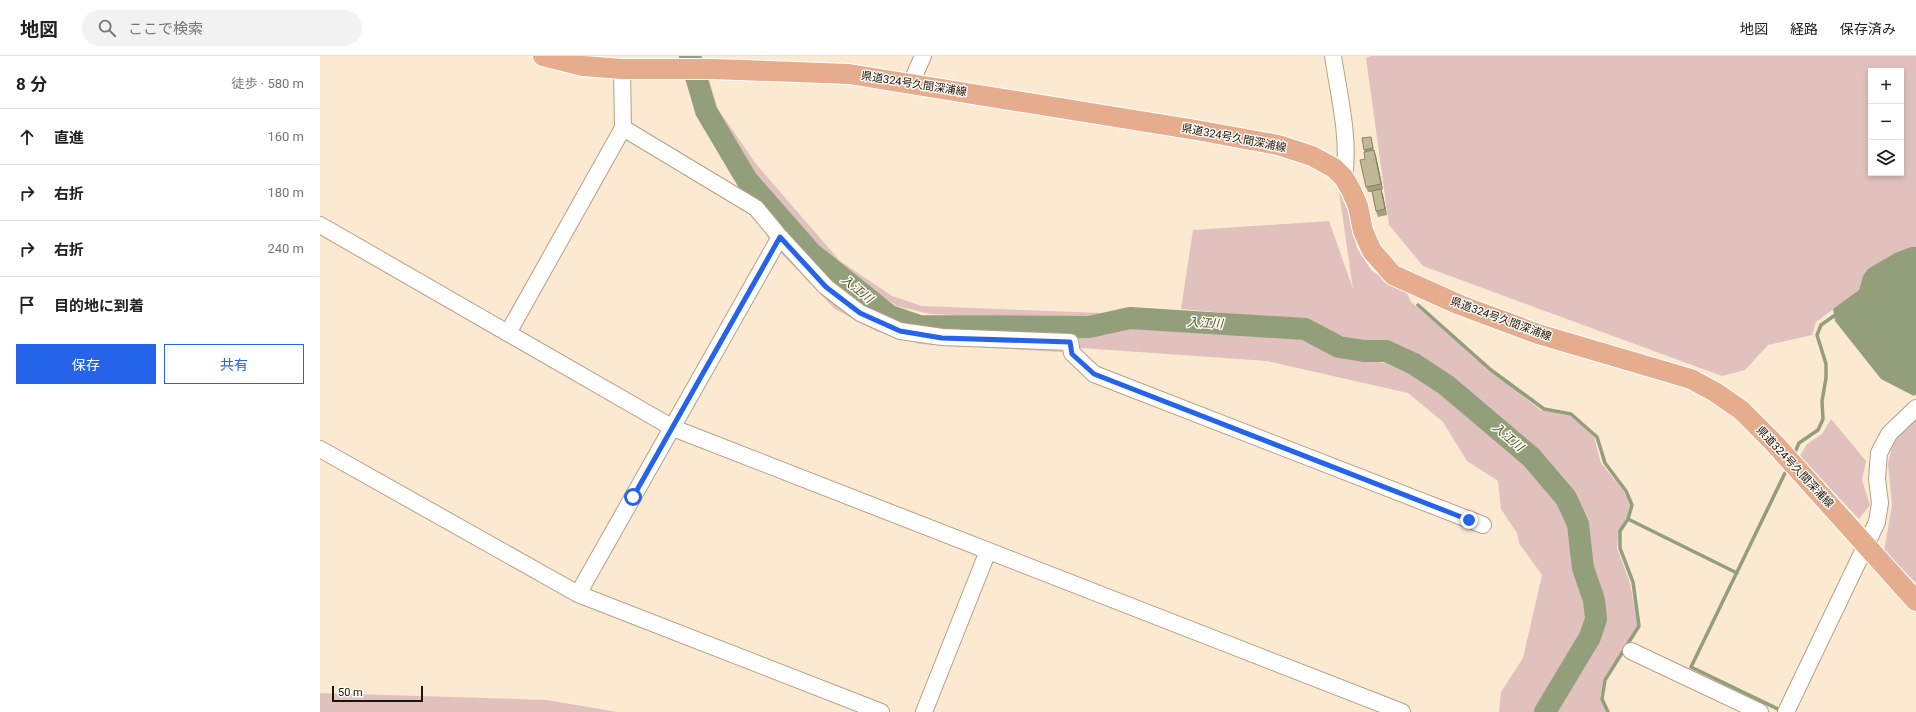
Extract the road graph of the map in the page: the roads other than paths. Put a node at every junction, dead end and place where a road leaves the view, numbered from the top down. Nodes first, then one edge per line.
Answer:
1 (543, 56) edge
2 (923, 56) edge
3 (1333, 56) edge
4 (622, 69) junction
5 (911, 83) junction
6 (623, 128) junction
7 (1344, 178) junction
8 (320, 225) edge
9 (780, 237) junction
10 (508, 333) junction
11 (1916, 408) edge
12 (673, 428) junction
13 (320, 449) edge
14 (1483, 526) dead end
15 (1866, 546) junction
16 (988, 551) junction
17 (578, 594) junction
18 (1916, 602) edge
19 (1631, 651) dead end
20 (881, 712) edge
21 (924, 712) edge
22 (1402, 712) edge
23 (1760, 712) edge
24 (1786, 712) edge

1 - 4 main road, 県道324号久間深浦線
2 - 5 street
3 - 7 street
4 - 5 main road, 県道324号久間深浦線
4 - 6 street
5 - 7 main road, 県道324号久間深浦線
6 - 9 street
6 - 10 street
7 - 15 main road, 県道324号久間深浦線
8 - 10 street
9 - 12 street
9 - 14 street
10 - 12 street
11 - 15 street
12 - 16 street
12 - 17 street
13 - 17 street
15 - 18 main road, 県道324号久間深浦線
15 - 24 street
16 - 21 street
16 - 22 street
17 - 20 street
19 - 23 street

